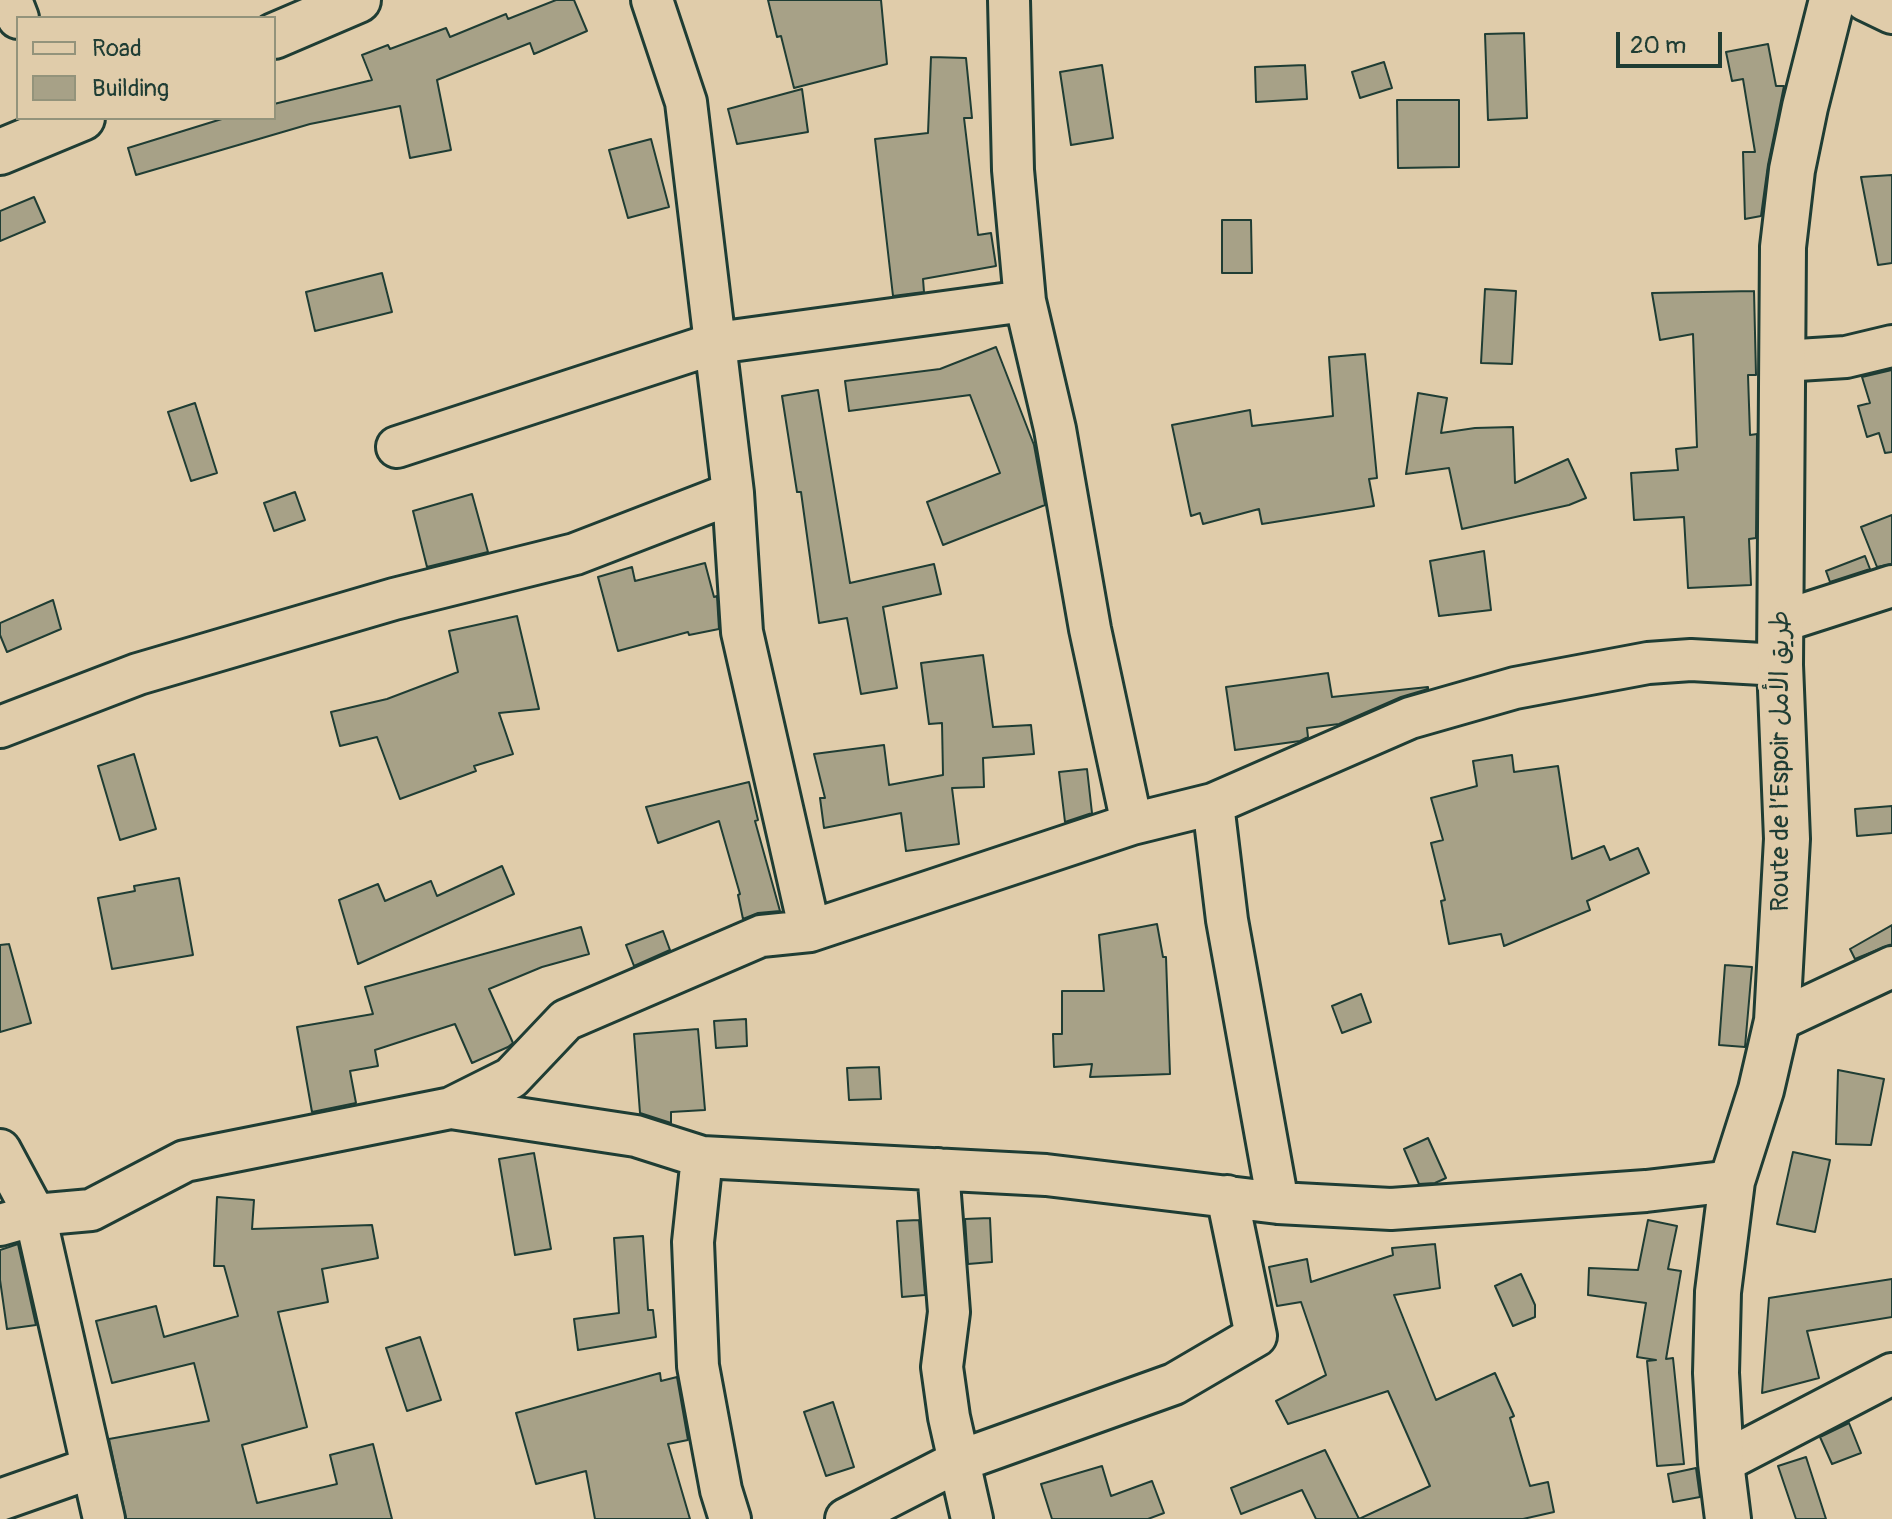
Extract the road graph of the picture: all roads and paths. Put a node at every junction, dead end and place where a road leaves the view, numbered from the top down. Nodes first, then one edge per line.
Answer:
1 (358, 0) edge
2 (652, 0) edge
3 (1009, 0) edge
4 (1832, 0) edge
5 (1865, 0) edge
6 (1892, 13) edge
7 (276, 35) edge
8 (67, 121) edge
9 (0, 152) edge
10 (1025, 301) junction
11 (716, 343) junction
12 (1892, 346) edge
13 (1782, 361) junction
14 (397, 447) dead end
15 (733, 493) junction
16 (1892, 586) edge
17 (1780, 622) junction
18 (1780, 665) junction
19 (0, 727) edge
20 (1213, 804) junction
21 (1132, 824) junction
22 (810, 931) junction
23 (1892, 967) edge
24 (1777, 1021) junction
25 (451, 1108) junction
26 (0, 1150) edge
27 (702, 1157) junction
28 (938, 1169) junction
29 (1732, 1181) junction
30 (1227, 1196) junction
31 (1278, 1203) junction
32 (17, 1220) edge
33 (1892, 1374) edge
34 (959, 1461) junction
35 (1721, 1463) junction
36 (91, 1468) junction
37 (0, 1500) edge
38 (104, 1519) edge
39 (730, 1519) edge
40 (846, 1519) edge
41 (972, 1519) edge
42 (1728, 1519) edge

1 - 7 main road
2 - 11 street
3 - 10 street
4 - 13 main road, Route de l’Espoir طريق الأمل
5 - 6 street
8 - 9 main road
10 - 11 street
10 - 21 street
11 - 14 street
11 - 15 street
12 - 13 street
13 - 17 main road, Route de l’Espoir طريق الأمل
15 - 19 street
15 - 22 street
16 - 17 street
17 - 18 main road, Route de l’Espoir طريق الأمل
18 - 20 street
18 - 24 main road, Route de l’Espoir طريق الأمل
20 - 21 street
20 - 31 street
21 - 22 street
22 - 25 street
23 - 24 street
24 - 29 main road, Route de l’Espoir طريق الأمل
25 - 27 street
25 - 32 street
26 - 32 street
27 - 28 street
27 - 39 street
28 - 30 street
28 - 34 street
29 - 31 street
29 - 35 main road, Route de l’Espoir طريق الأمل
30 - 31 street
30 - 34 street
32 - 36 street
33 - 35 street
34 - 40 street
34 - 41 street
35 - 42 main road, Route de l’Espoir طريق الأمل
36 - 37 street
36 - 38 street

